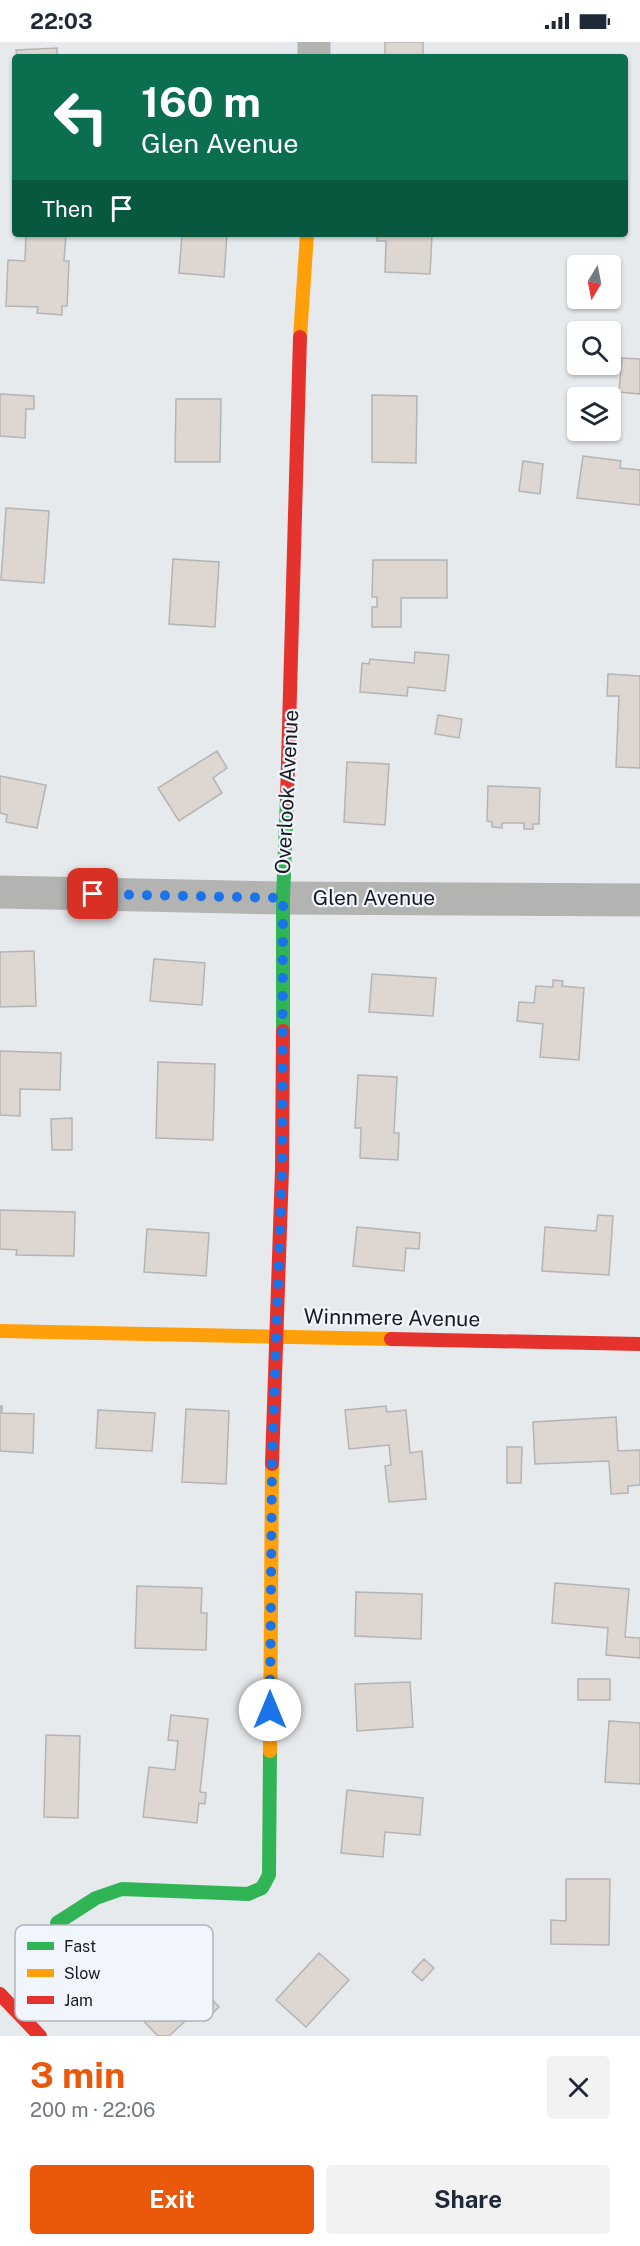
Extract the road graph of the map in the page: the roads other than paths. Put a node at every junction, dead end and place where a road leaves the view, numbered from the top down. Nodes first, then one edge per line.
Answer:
1 (307, 237) edge
2 (0, 892) edge
3 (283, 898) junction
4 (640, 900) edge
5 (0, 1331) edge
6 (276, 1337) junction
7 (640, 1344) edge
8 (57, 1923) dead end
9 (0, 1994) edge
10 (15, 2010) edge
11 (26, 2021) edge
12 (40, 2036) edge

1 - 3 main road, Overlook Avenue
2 - 3 street, Glen Avenue
3 - 4 street, Glen Avenue
3 - 6 main road, Overlook Avenue
5 - 6 main road, Winnmere Avenue
6 - 7 main road, Winnmere Avenue
6 - 8 main road, Overlook Avenue
9 - 10 main road
11 - 12 main road

